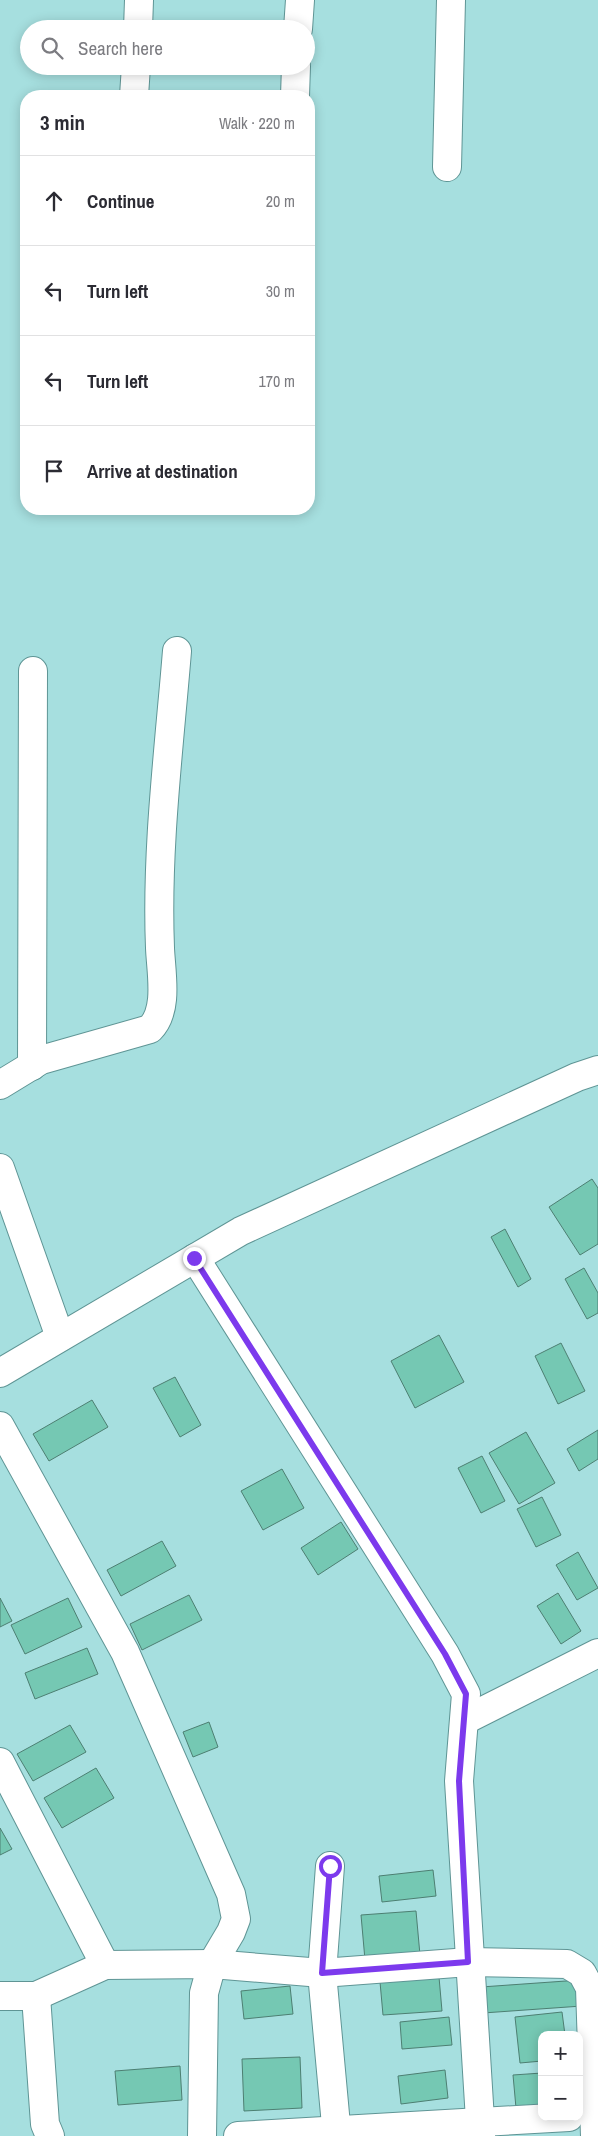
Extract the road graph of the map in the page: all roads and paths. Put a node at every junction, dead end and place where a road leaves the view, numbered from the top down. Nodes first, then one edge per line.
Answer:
1 (139, 0) edge
2 (300, 0) edge
3 (451, 0) edge
4 (138, 20) edge
5 (299, 20) edge
6 (135, 75) edge
7 (296, 75) edge
8 (134, 90) edge
9 (295, 90) edge
10 (447, 168) dead end
11 (177, 651) dead end
12 (33, 671) dead end
13 (32, 1066) junction
14 (598, 1070) edge
15 (0, 1085) edge
16 (0, 1168) edge
17 (194, 1258) junction
18 (60, 1337) junction
19 (0, 1373) edge
20 (0, 1426) edge
21 (598, 1653) edge
22 (465, 1720) junction
23 (0, 1762) edge
24 (330, 1866) dead end
25 (468, 1962) junction
26 (212, 1964) junction
27 (105, 1965) junction
28 (322, 1973) junction
29 (0, 1996) edge
30 (36, 1996) junction
31 (584, 2121) edge
32 (482, 2129) edge
33 (337, 2132) edge
34 (50, 2136) edge
35 (202, 2136) edge
36 (238, 2136) edge

1 - 4 street
2 - 5 street
3 - 10 street
6 - 8 street
7 - 9 street
11 - 13 street
12 - 13 street
13 - 15 street
14 - 17 street
16 - 18 street
17 - 18 street
17 - 22 street
18 - 19 street
20 - 26 street
21 - 22 street
22 - 25 street
23 - 27 street
24 - 28 street
25 - 28 street
25 - 31 street
25 - 32 street
26 - 27 street
26 - 28 street
26 - 35 street
27 - 30 street
28 - 33 street
29 - 30 street
30 - 34 street
31 - 32 street
32 - 33 street
33 - 36 street

